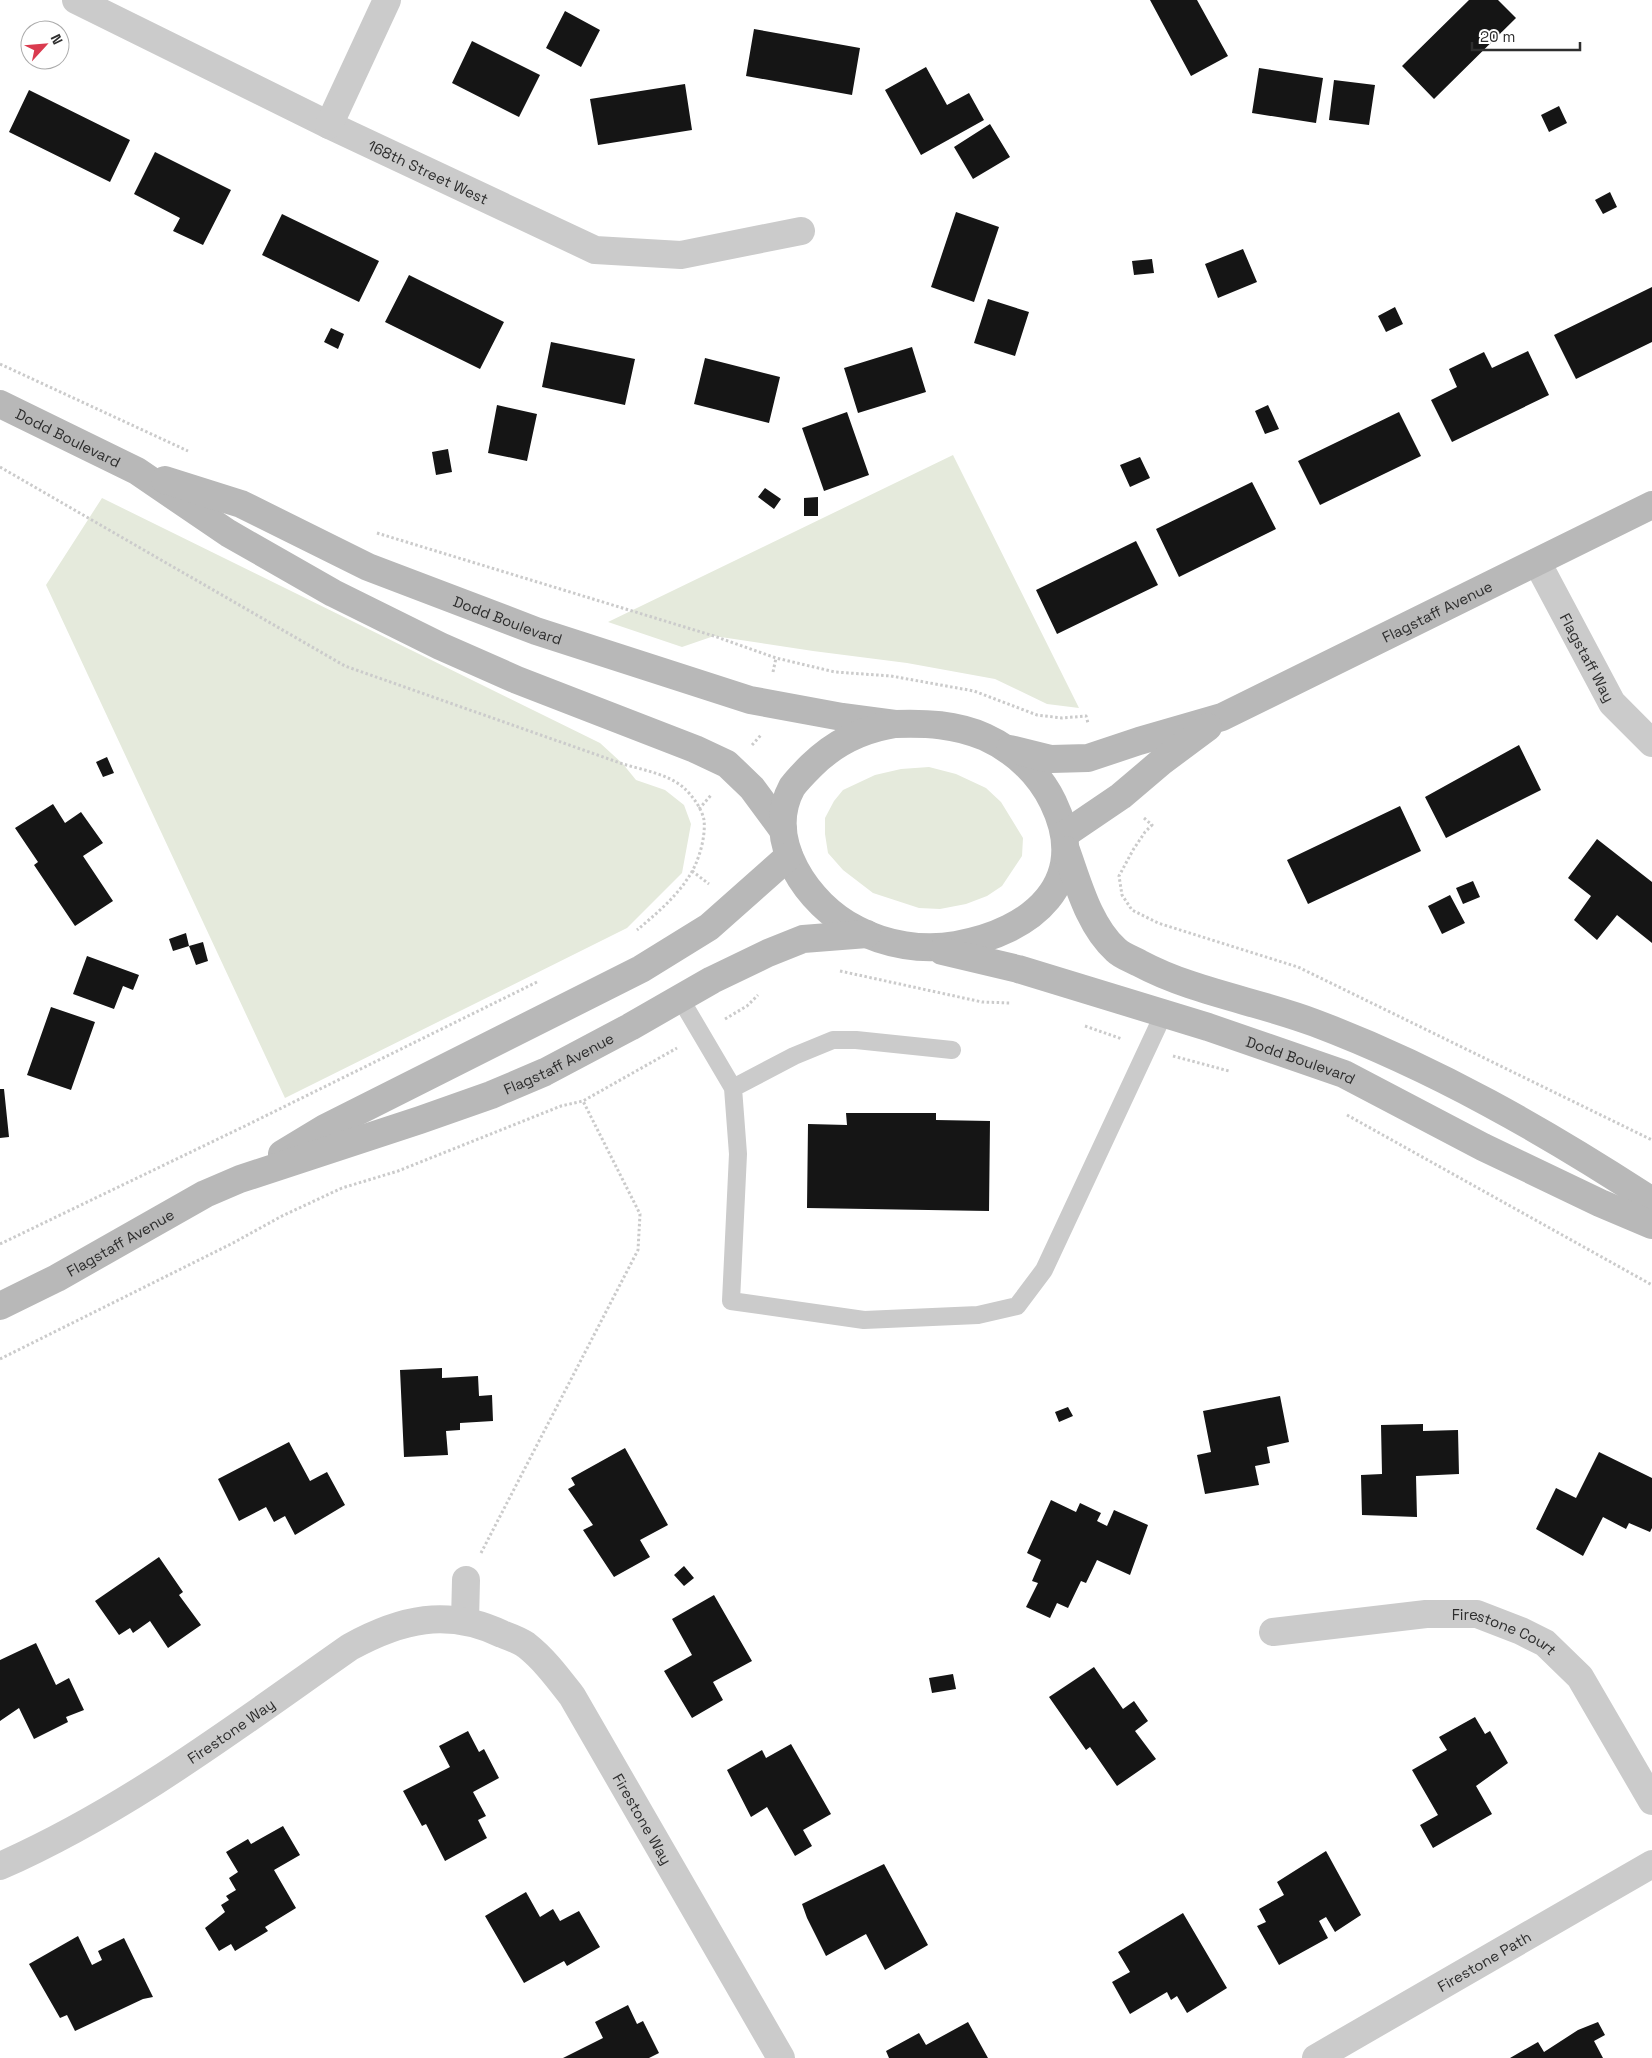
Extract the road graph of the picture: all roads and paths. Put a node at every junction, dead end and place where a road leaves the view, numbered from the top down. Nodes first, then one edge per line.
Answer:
1 (76, 0) edge
2 (387, 0) edge
3 (329, 125) junction
4 (801, 231) dead end
5 (0, 364) edge
6 (0, 404) edge
7 (190, 452) dead end
8 (0, 467) edge
9 (137, 471) junction
10 (1652, 505) edge
11 (373, 531) dead end
12 (1537, 562) junction
13 (1086, 716) dead end
14 (1222, 717) junction
15 (895, 724) junction
16 (1652, 743) edge
17 (1004, 748) junction
18 (1152, 825) dead end
19 (783, 830) junction
20 (1065, 842) junction
21 (789, 856) junction
22 (867, 934) junction
23 (632, 936) dead end
24 (928, 948) junction
25 (834, 971) dead end
26 (544, 978) dead end
27 (760, 994) dead end
28 (680, 998) junction
29 (1018, 1003) dead end
30 (747, 1006) dead end
31 (1164, 1013) junction
32 (1083, 1026) dead end
33 (1146, 1049) junction
34 (952, 1050) dead end
35 (1230, 1072) dead end
36 (733, 1088) junction
37 (583, 1101) dead end
38 (1340, 1111) dead end
39 (1652, 1140) edge
40 (240, 1179) junction
41 (1652, 1201) edge
42 (1652, 1225) edge
43 (233, 1243) dead end
44 (0, 1244) edge
45 (1652, 1285) edge
46 (0, 1306) edge
47 (0, 1359) edge
48 (466, 1580) joint
49 (465, 1620) junction
50 (1273, 1632) dead end
51 (1652, 1801) edge
52 (1652, 1864) edge
53 (0, 1866) edge
54 (781, 2058) edge
55 (1316, 2058) edge

1 - 3 street, 168th Street West
2 - 3 street
3 - 4 street, 168th Street West
5 - 7 path
6 - 9 street, Dodd Boulevard
8 - 23 path
9 - 15 street, Dodd Boulevard
9 - 19 street, Dodd Boulevard
10 - 12 street, Flagstaff Avenue
11 - 13 path
12 - 14 street, Flagstaff Avenue
12 - 16 street, Flagstaff Way
14 - 17 street, Flagstaff Avenue
14 - 20 street, Flagstaff Avenue
15 - 17 street
15 - 19 street
17 - 20 street
18 - 39 path
19 - 21 street
20 - 24 street
20 - 41 street
21 - 22 street
21 - 40 street, Flagstaff Avenue
22 - 24 street
22 - 28 street, Flagstaff Avenue
24 - 31 street, Dodd Boulevard
25 - 29 path
26 - 44 path
27 - 30 path
28 - 36 lane
28 - 40 street, Flagstaff Avenue
31 - 33 lane
31 - 42 street, Dodd Boulevard
32 - 33 path
33 - 35 path
33 - 36 lane
34 - 36 lane
37 - 48 path
38 - 45 path
40 - 46 street, Flagstaff Avenue
43 - 47 path
48 - 49 street
49 - 53 street, Firestone Way
49 - 54 street, Firestone Way
50 - 51 street, Firestone Court
52 - 55 street, Firestone Path

